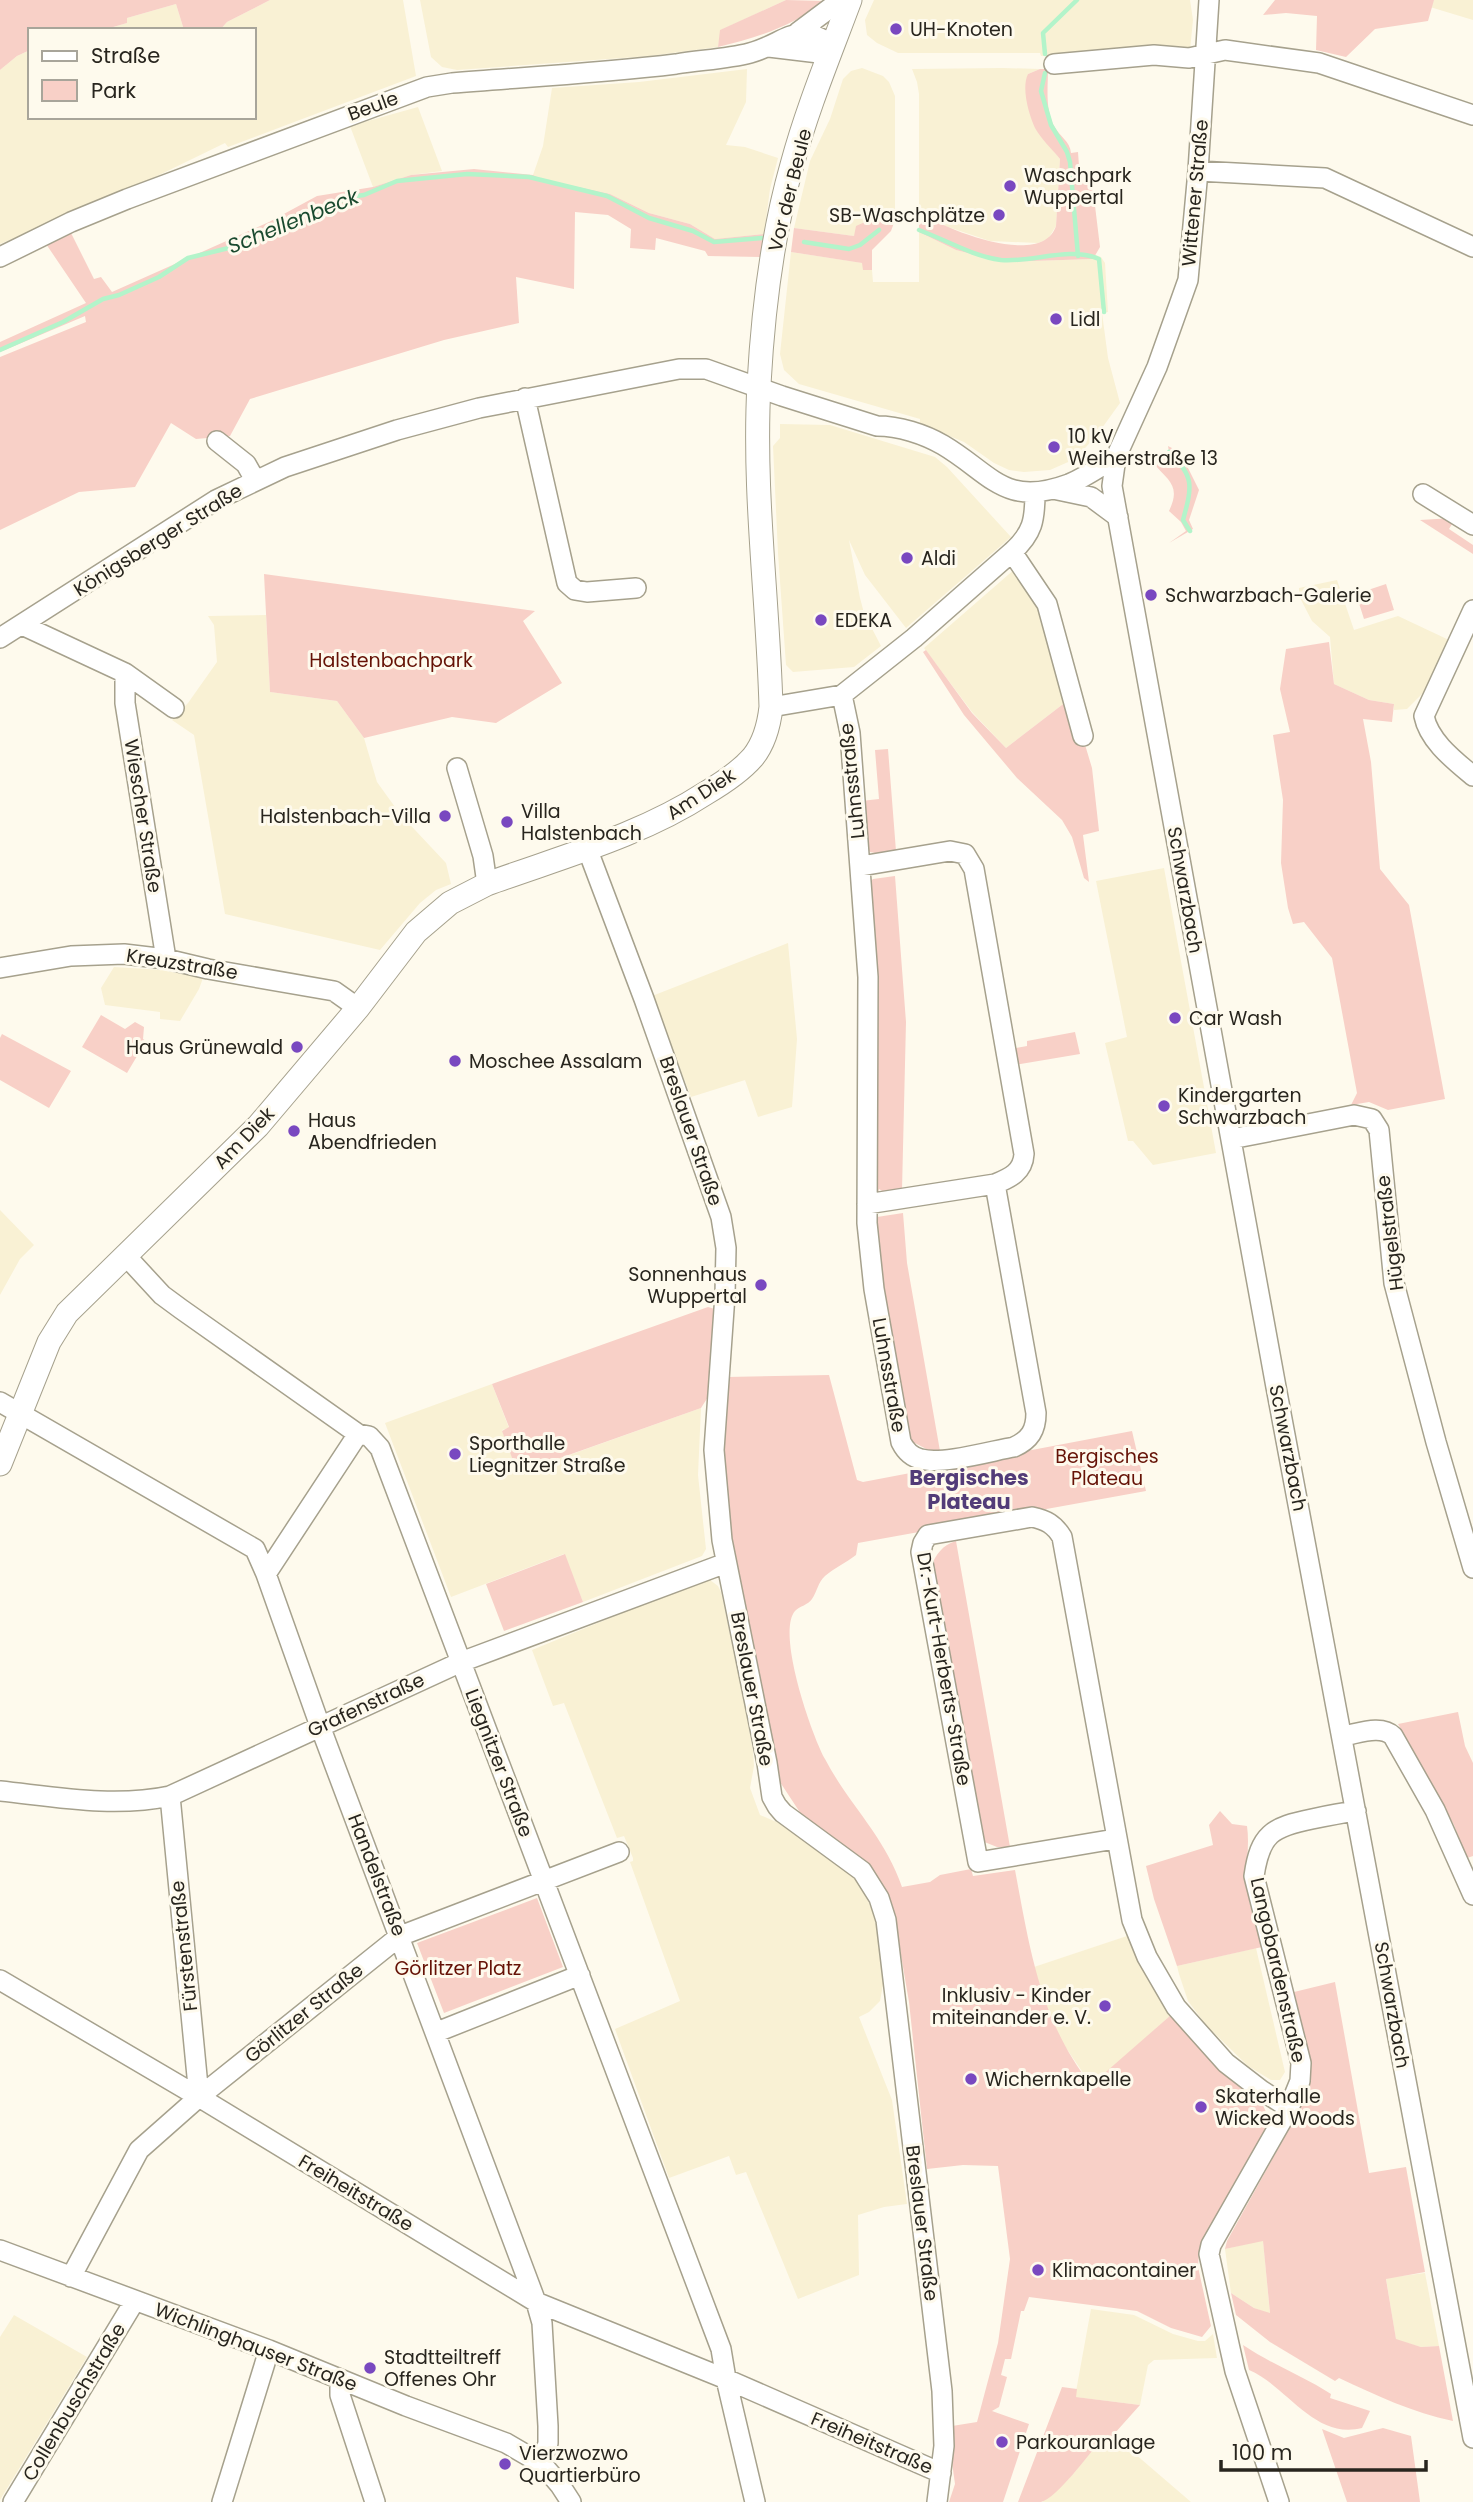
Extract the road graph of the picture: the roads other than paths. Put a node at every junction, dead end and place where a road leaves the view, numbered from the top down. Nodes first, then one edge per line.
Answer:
1 (841, 0) edge
2 (850, 0) edge
3 (1209, 0) edge
4 (798, 32) junction
5 (833, 46) junction
6 (769, 47) junction
7 (1205, 54) junction
8 (1054, 64) dead end
9 (1473, 115) edge
10 (1198, 172) junction
11 (1473, 247) edge
12 (0, 257) edge
13 (759, 386) junction
14 (525, 398) junction
15 (217, 441) dead end
16 (1116, 457) junction
17 (255, 480) junction
18 (1044, 490) junction
19 (1423, 494) dead end
20 (1118, 517) junction
21 (1473, 525) edge
22 (1012, 552) junction
23 (636, 588) dead end
24 (1473, 610) edge
25 (22, 625) junction
26 (0, 638) edge
27 (125, 673) junction
28 (842, 695) junction
29 (771, 707) junction
30 (174, 708) dead end
31 (1083, 736) dead end
32 (457, 768) dead end
33 (1473, 776) edge
34 (587, 848) junction
35 (861, 866) junction
36 (487, 884) junction
37 (166, 959) junction
38 (0, 968) edge
39 (358, 1008) junction
40 (1231, 1139) junction
41 (995, 1184) junction
42 (866, 1204) junction
43 (126, 1256) junction
44 (9, 1408) edge
45 (358, 1434) junction
46 (0, 1464) edge
47 (726, 1563) junction
48 (1473, 1568) edge
49 (266, 1574) junction
50 (461, 1662) junction
51 (320, 1726) junction
52 (1342, 1736) junction
53 (0, 1791) edge
54 (170, 1796) junction
55 (1356, 1811) junction
56 (1115, 1839) junction
57 (619, 1852) dead end
58 (544, 1881) junction
59 (1473, 1895) edge
60 (400, 1936) junction
61 (580, 1975) junction
62 (0, 1980) edge
63 (437, 2032) junction
64 (199, 2097) junction
65 (1289, 2108) junction
66 (0, 2250) edge
67 (71, 2277) junction
68 (134, 2302) junction
69 (536, 2302) junction
70 (1464, 2349) edge
71 (269, 2350) junction
72 (340, 2379) junction
73 (726, 2379) junction
74 (1473, 2438) edge
75 (542, 2464) junction
76 (941, 2473) junction
77 (13, 2502) edge
78 (222, 2502) edge
79 (375, 2502) edge
80 (570, 2502) edge
81 (755, 2502) edge
82 (937, 2502) edge
83 (1279, 2502) edge

1 - 4 street, Beule
2 - 5 main road, Vor der Beule
3 - 7 street, Wittener Straße
4 - 5 street
4 - 6 street, Beule
5 - 6 street, Beule
5 - 13 main road, Vor der Beule
6 - 12 street, Beule
7 - 8 street
7 - 9 street
7 - 10 street, Wittener Straße
10 - 11 street
10 - 16 street, Wittener Straße
13 - 14 street, Königsberger Straße
13 - 18 street
13 - 29 main road, Am Diek
14 - 17 street, Königsberger Straße
14 - 23 street
15 - 17 street
16 - 18 street
16 - 20 street, Schwarzbach
17 - 25 street, Königsberger Straße
18 - 20 street
18 - 22 street, Luhnsstraße
19 - 21 street
20 - 40 street, Schwarzbach
22 - 28 street, Luhnsstraße
22 - 31 street
24 - 33 street
25 - 26 street, Königsberger Straße
25 - 27 street
27 - 30 street
27 - 37 street, Wiescher Straße
28 - 29 street, Luhnsstraße
28 - 35 street, Luhnsstraße
29 - 34 main road, Am Diek
32 - 36 street
34 - 36 main road, Am Diek
34 - 47 street, Breslauer Straße
35 - 41 street, Luhnsstraße
35 - 42 street, Luhnsstraße
36 - 39 main road, Am Diek
37 - 38 street, Kreuzstraße
37 - 39 street, Kreuzstraße
39 - 43 main road, Am Diek
40 - 48 street, Hügelstraße
40 - 52 street, Schwarzbach
41 - 42 street, Luhnsstraße
41 - 42 street, Luhnsstraße
43 - 44 main road, Am Diek
43 - 45 street, Liegnitzer Straße
44 - 46 main road, Am Diek
44 - 49 street, Handelstraße
45 - 49 street
45 - 50 street, Liegnitzer Straße
47 - 50 street, Grafenstraße
47 - 76 street, Breslauer Straße
49 - 51 street, Handelstraße
50 - 51 street, Grafenstraße
50 - 58 street, Liegnitzer Straße
51 - 54 street, Grafenstraße
51 - 60 street, Handelstraße
52 - 55 street, Schwarzbach
52 - 59 street
53 - 54 street, Grafenstraße
54 - 64 street, Fürstenstraße
55 - 65 street, Langobardenstraße
55 - 70 street, Schwarzbach
56 - 56 street, Dr.-Kurt-Herberts-Straße
56 - 65 street, Dr.-Kurt-Herberts-Straße
57 - 58 street, Görlitzer Straße
58 - 60 street, Görlitzer Straße
58 - 61 street, Liegnitzer Straße
60 - 63 street, Handelstraße
60 - 64 street, Görlitzer Straße
61 - 63 street
61 - 73 street, Liegnitzer Straße
62 - 64 street, Freiheitstraße
63 - 69 street, Handelstraße
64 - 67 street, Görlitzer Straße
64 - 69 street, Freiheitstraße
65 - 83 street, Langobardenstraße
66 - 67 street, Wichlinghauser Straße
67 - 68 street, Wichlinghauser Straße
68 - 71 street, Wichlinghauser Straße
68 - 77 street, Collenbuschstraße
69 - 73 street, Freiheitstraße
69 - 75 street, Handelstraße
70 - 74 street, Schwarzbach
71 - 72 street, Wichlinghauser Straße
71 - 78 street
72 - 75 street, Wichlinghauser Straße
72 - 79 street
73 - 76 street, Freiheitstraße
73 - 81 street
75 - 80 street, Wichlinghauser Straße
76 - 82 street, Breslauer Straße

